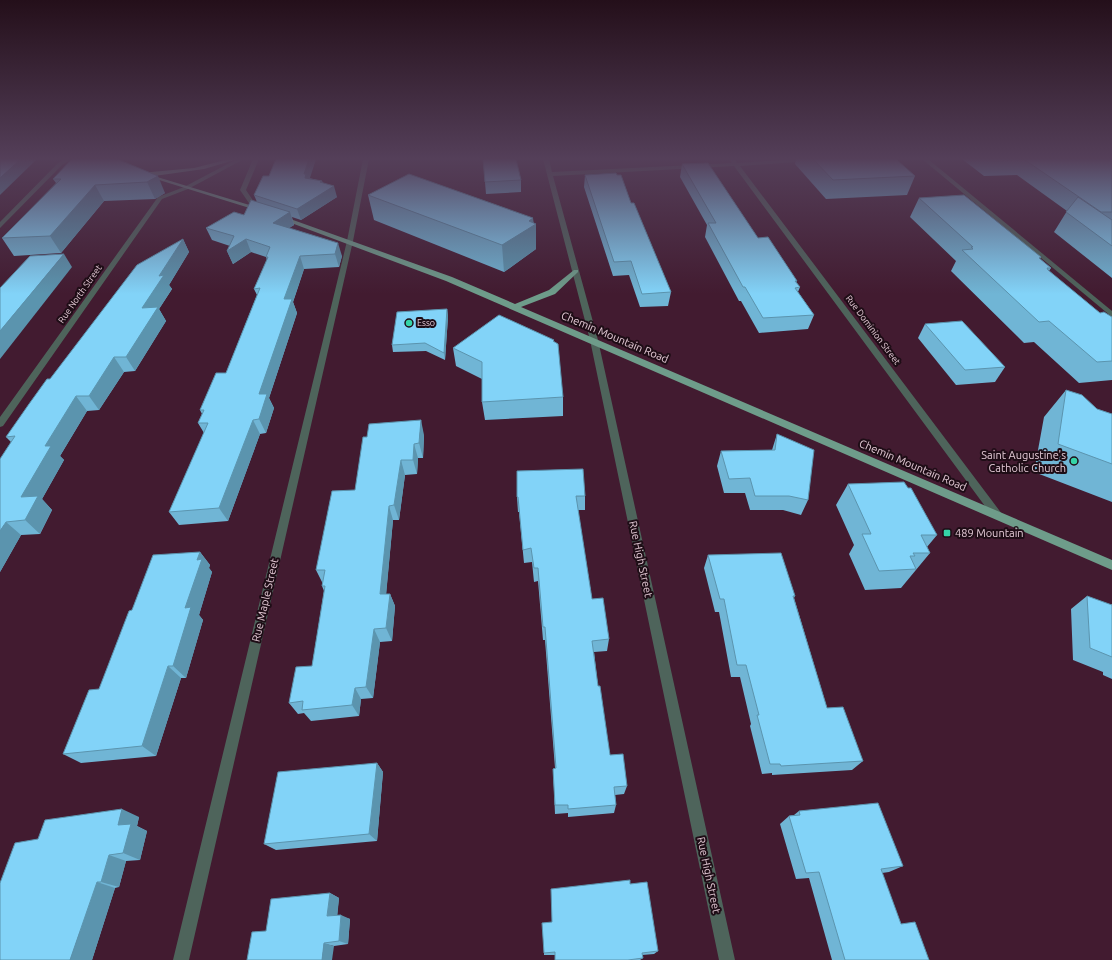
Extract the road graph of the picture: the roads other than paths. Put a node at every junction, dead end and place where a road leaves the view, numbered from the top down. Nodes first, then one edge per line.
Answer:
1 (21, 204) edge
2 (156, 204) edge
3 (241, 204) edge
4 (252, 204) edge
5 (357, 204) edge
6 (558, 204) edge
7 (765, 204) edge
8 (978, 204) edge
9 (255, 208) junction
10 (0, 226) edge
11 (350, 241) junction
12 (576, 271) junction
13 (515, 307) junction
14 (1112, 315) edge
15 (594, 340) junction
16 (0, 424) edge
17 (997, 514) junction
18 (1112, 565) edge
19 (181, 960) edge
20 (727, 960) edge

1 - 10 street
2 - 16 street, Rue North Street
3 - 9 main road, Chemin Mountain Road
4 - 9 street
5 - 11 street, Rue Maple Street
6 - 12 street, Rue High Street
7 - 17 street, Rue Dominion Street
8 - 14 street
9 - 11 main road, Chemin Mountain Road
11 - 13 main road, Chemin Mountain Road
11 - 19 street, Rue Maple Street
12 - 13 main road
12 - 15 street, Rue High Street
13 - 15 main road, Chemin Mountain Road
15 - 17 main road, Chemin Mountain Road
15 - 20 street, Rue High Street
17 - 18 main road, Chemin Mountain Road

